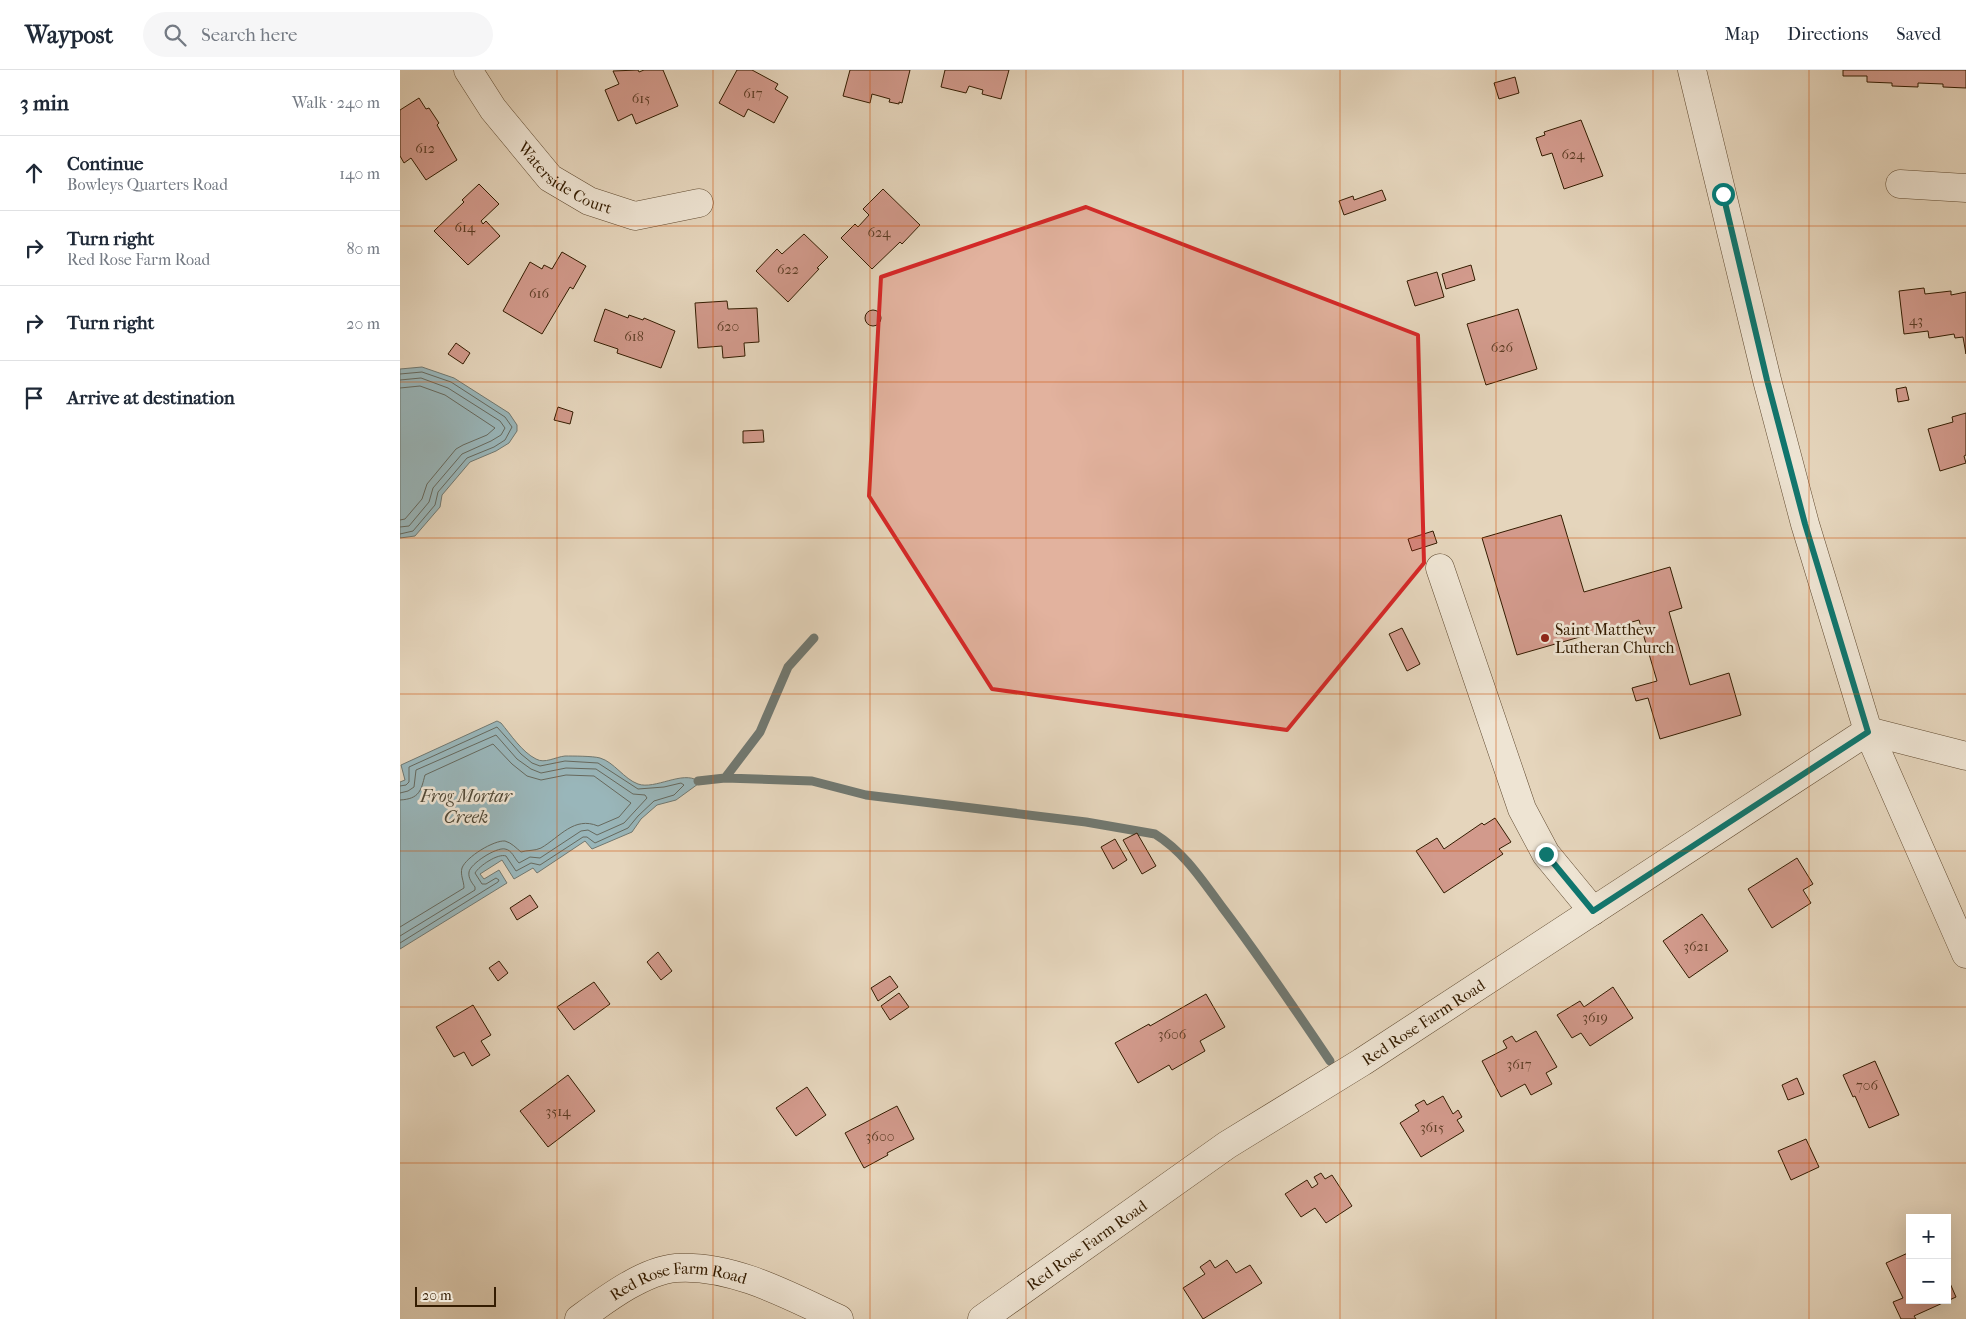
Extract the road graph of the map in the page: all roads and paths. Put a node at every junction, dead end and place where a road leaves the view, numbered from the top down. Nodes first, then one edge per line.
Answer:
1 (468, 70) edge
2 (1692, 70) edge
3 (1900, 184) dead end
4 (1966, 188) edge
5 (699, 203) dead end
6 (1440, 568) dead end
7 (1868, 732) junction
8 (1966, 756) edge
9 (1593, 911) junction
10 (1966, 954) edge
11 (578, 1319) edge
12 (839, 1319) edge
13 (982, 1319) edge

1 - 5 street, Waterside Court
2 - 7 street
3 - 4 street
6 - 9 street
7 - 8 street
7 - 9 street, Red Rose Farm Road
7 - 10 street
9 - 13 street, Red Rose Farm Road
11 - 12 street, Red Rose Farm Road

